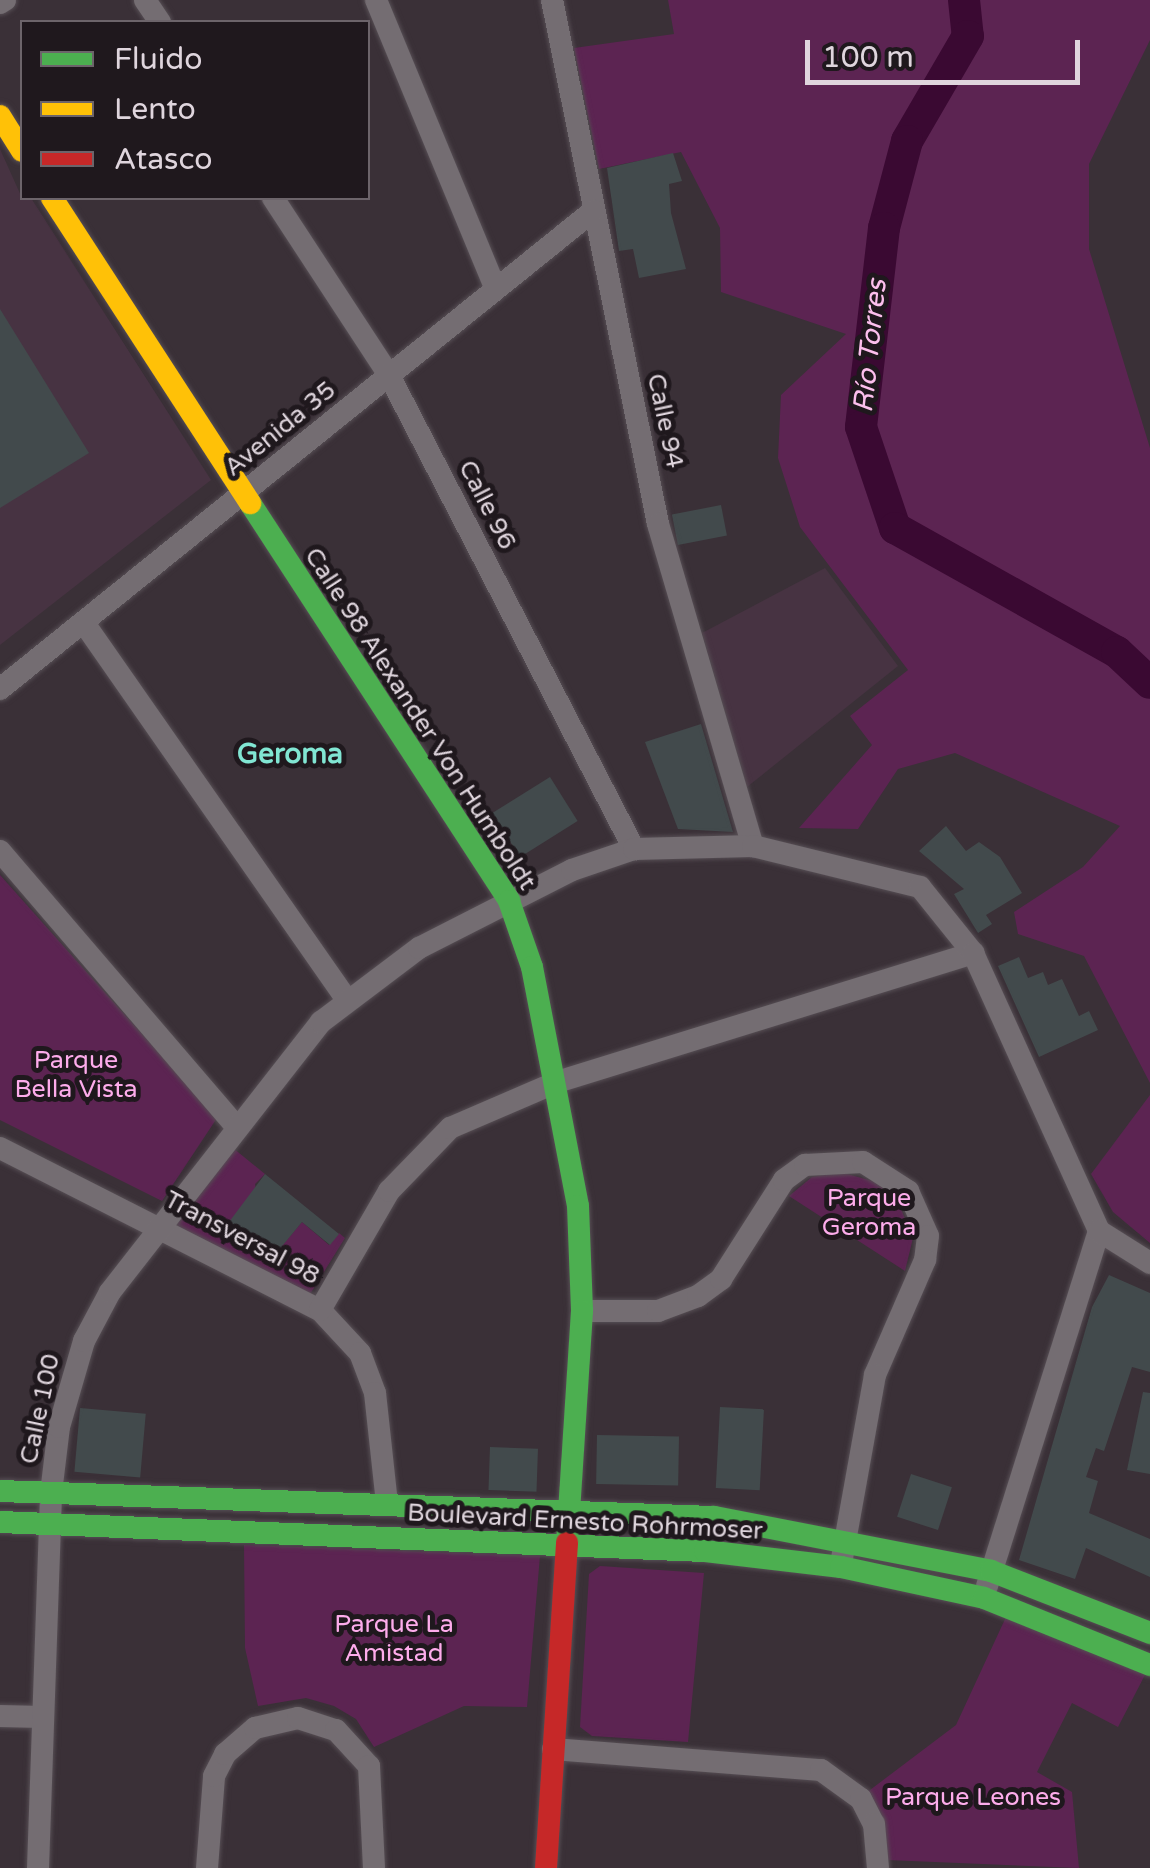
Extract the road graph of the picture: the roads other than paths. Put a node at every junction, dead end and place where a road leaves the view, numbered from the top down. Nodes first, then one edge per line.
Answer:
1 (376, 0) edge
2 (552, 0) edge
3 (0, 116) edge
4 (20, 148) edge
5 (53, 200) edge
6 (274, 200) edge
7 (593, 211) junction
8 (495, 288) junction
9 (389, 375) junction
10 (243, 495) junction
11 (84, 622) junction
12 (0, 688) edge
13 (753, 846) junction
14 (634, 848) junction
15 (0, 852) edge
16 (509, 901) junction
17 (973, 953) junction
18 (346, 997) junction
19 (557, 1082) junction
20 (236, 1126) junction
21 (0, 1148) edge
22 (163, 1226) junction
23 (1099, 1231) junction
24 (1150, 1263) edge
25 (320, 1310) junction
26 (582, 1310) junction
27 (0, 1492) edge
28 (50, 1493) junction
29 (387, 1504) junction
30 (573, 1512) junction
31 (0, 1522) edge
32 (48, 1524) junction
33 (845, 1538) junction
34 (570, 1547) junction
35 (841, 1566) junction
36 (991, 1571) junction
37 (984, 1598) junction
38 (1150, 1632) edge
39 (1150, 1666) edge
40 (0, 1716) edge
41 (42, 1717) junction
42 (553, 1748) junction
43 (38, 1868) edge
44 (207, 1868) edge
45 (374, 1868) edge
46 (546, 1868) edge
47 (878, 1868) edge

1 - 8 street
2 - 7 street, Calle 94
3 - 4 main road
5 - 10 main road, Calle 98 Alexander Von Humboldt
6 - 9 street, Calle 96
7 - 8 street, Avenida 35
7 - 13 street, Calle 94
8 - 9 street, Avenida 35
9 - 10 street, Avenida 35
9 - 14 street, Calle 96
10 - 11 street, Avenida 35
10 - 16 main road, Calle 98 Alexander Von Humboldt
11 - 12 street, Avenida 35
11 - 18 street
13 - 14 street
13 - 17 street
14 - 16 street, Calle 100
15 - 20 street
16 - 18 street, Calle 100
16 - 19 main road, Calle 98 Alexander Von Humboldt
17 - 19 street
17 - 23 street
18 - 20 street, Calle 100
19 - 25 street
19 - 26 main road, Calle 98 Alexander Von Humboldt
20 - 22 street, Calle 100
21 - 22 street, Transversal 98
22 - 25 street, Transversal 98
22 - 28 street, Calle 100
23 - 24 street
23 - 36 street
25 - 29 street, Transversal 98
26 - 30 main road, Calle 98 Alexander Von Humboldt
26 - 33 street
27 - 28 main road, Boulevard Ernesto Rohrmoser
28 - 29 main road, Boulevard Ernesto Rohrmoser
28 - 32 street, Calle 100
29 - 30 main road, Boulevard Ernesto Rohrmoser
30 - 33 main road, Boulevard Ernesto Rohrmoser
30 - 34 main road, Calle 98 Alexander Von Humboldt
31 - 32 main road, Boulevard Ernesto Rohrmoser
32 - 34 main road, Boulevard Ernesto Rohrmoser
32 - 41 street, Calle 100
33 - 35 street
33 - 36 main road, Boulevard Ernesto Rohrmoser
34 - 35 main road, Boulevard Ernesto Rohrmoser
34 - 42 main road, Calle 98 Alexander Von Humboldt
35 - 37 main road, Boulevard Ernesto Rohrmoser
36 - 37 street
36 - 38 main road, Boulevard Ernesto Rohrmoser
37 - 39 main road, Boulevard Ernesto Rohrmoser
40 - 41 street
41 - 43 street, Calle 100
42 - 46 main road, Calle 98 Alexander Von Humboldt
42 - 47 street
44 - 45 street

